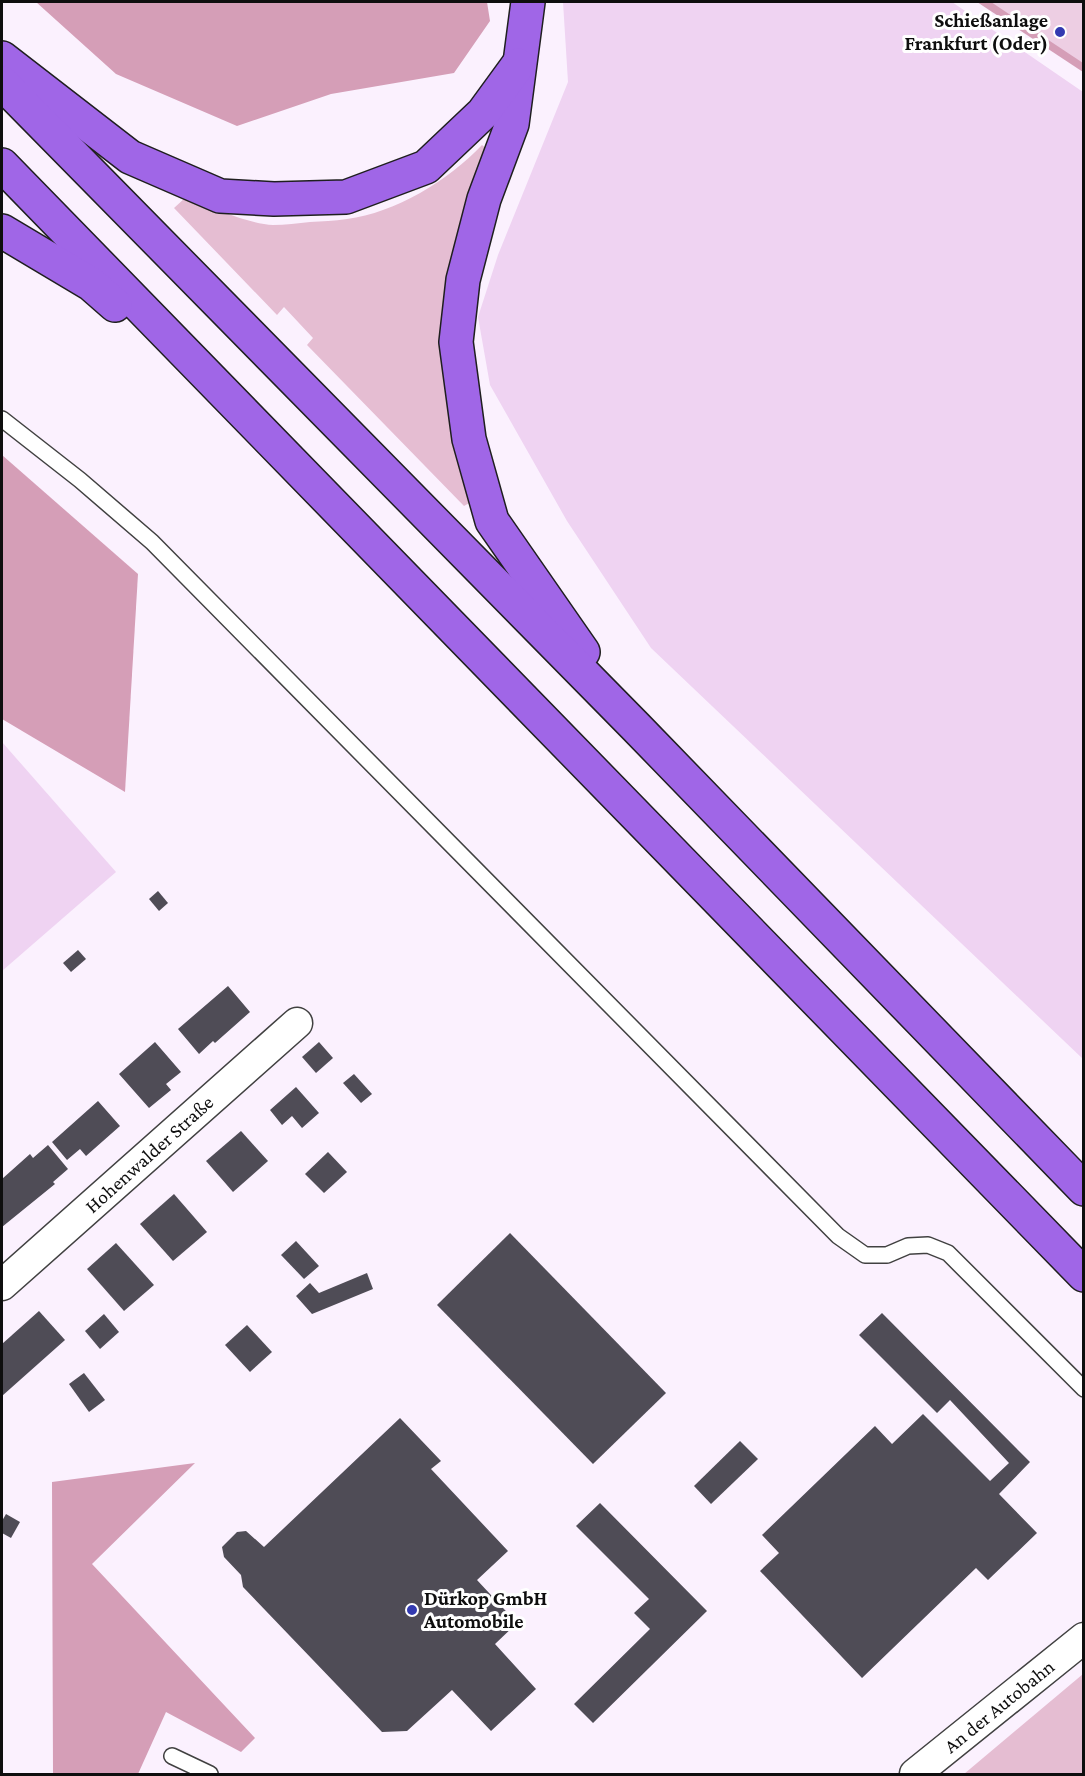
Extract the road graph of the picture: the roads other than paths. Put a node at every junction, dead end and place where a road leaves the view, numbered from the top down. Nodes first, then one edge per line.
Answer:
1 (528, 2) edge
2 (2, 58) edge
3 (520, 62) junction
4 (2, 83) edge
5 (2, 165) edge
6 (2, 231) edge
7 (2, 419) edge
8 (271, 440) junction
9 (636, 727) junction
10 (297, 1023) dead end
11 (1083, 1189) edge
12 (1083, 1275) edge
13 (2, 1286) edge
14 (1083, 1389) edge
15 (1083, 1638) edge
16 (172, 1756) dead end
17 (210, 1774) edge
18 (915, 1774) edge

1 - 3 highway
2 - 3 highway
3 - 9 highway
4 - 9 highway
5 - 8 highway
6 - 8 highway
7 - 14 lane
8 - 12 highway
9 - 11 highway
10 - 13 street, Hohenwalder Straße
15 - 18 street, An der Autobahn
16 - 17 lane

